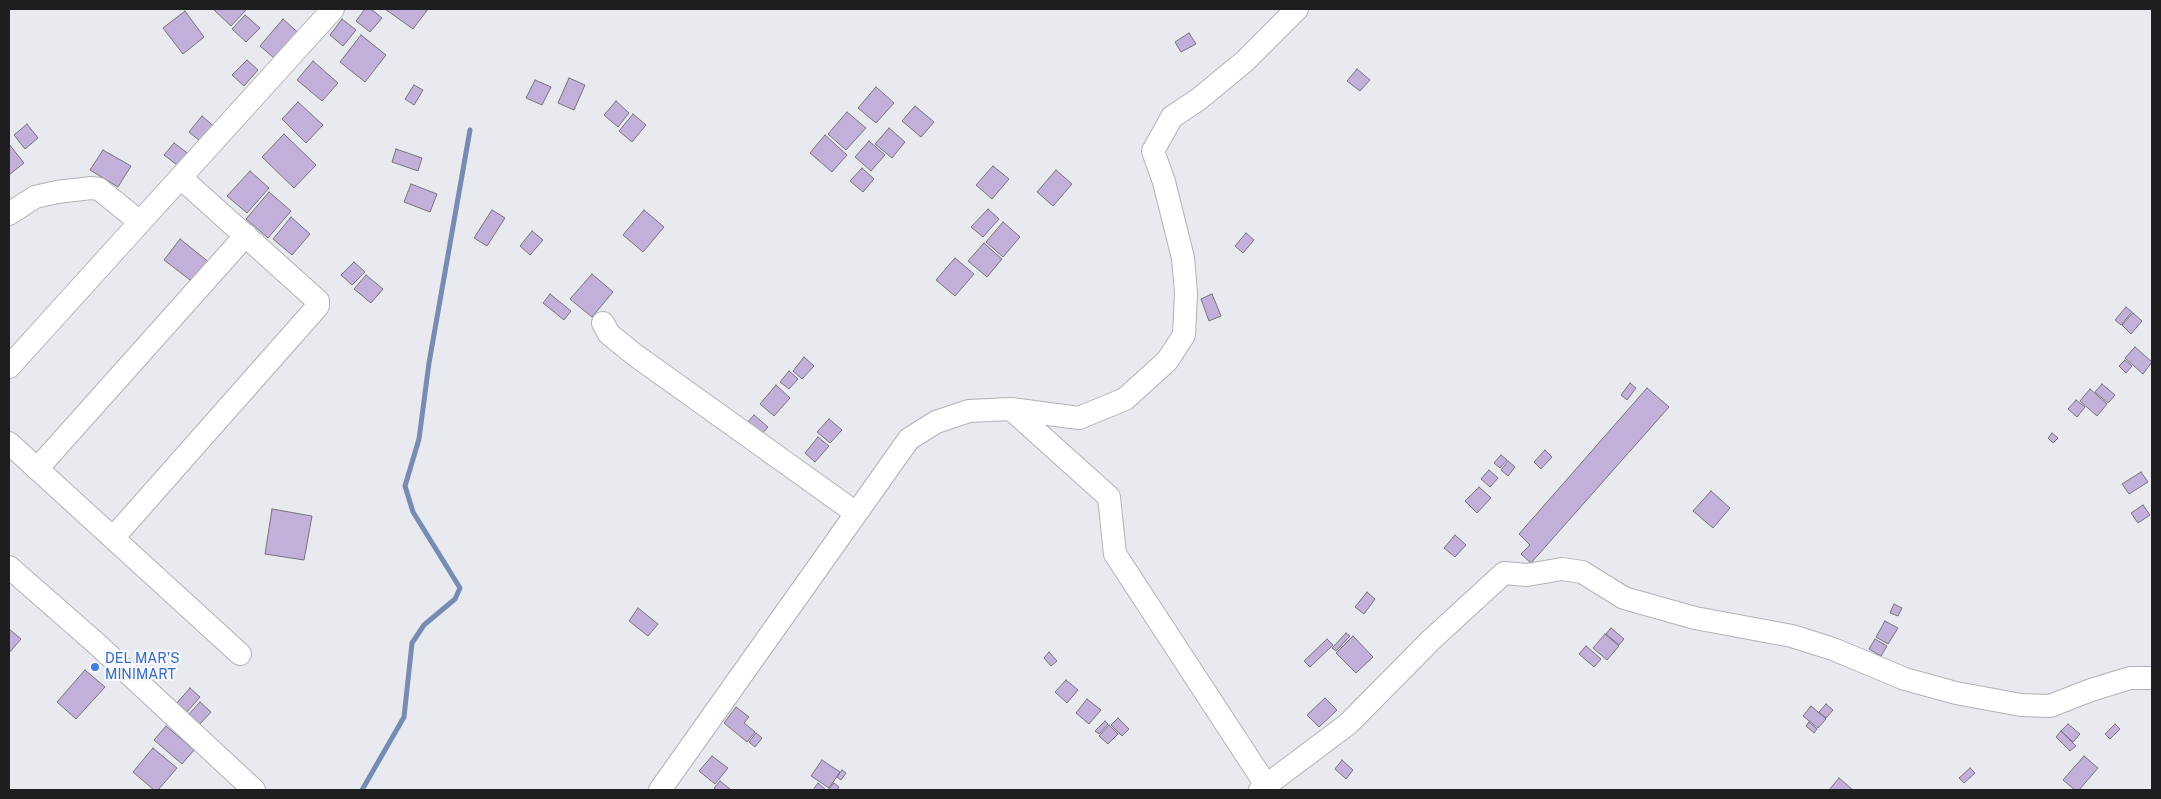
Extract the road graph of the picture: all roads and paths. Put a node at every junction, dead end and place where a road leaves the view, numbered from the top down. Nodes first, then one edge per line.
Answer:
1 (333, 9) edge
2 (1297, 9) edge
3 (181, 178) junction
4 (9, 214) edge
5 (140, 222) junction
6 (246, 235) junction
7 (603, 323) dead end
8 (9, 367) edge
9 (1011, 409) junction
10 (9, 443) edge
11 (37, 469) junction
12 (856, 513) junction
13 (113, 538) junction
14 (9, 567) edge
15 (240, 654) dead end
16 (2152, 678) edge
17 (1263, 788) edge
18 (254, 790) edge
19 (660, 790) edge

1 - 3 street
2 - 9 street
3 - 5 street
3 - 6 street
4 - 5 street
5 - 8 street
6 - 11 street
6 - 13 street
7 - 12 street
9 - 12 street
9 - 17 street
10 - 11 street
11 - 13 street
12 - 19 street
13 - 15 street
14 - 18 street
16 - 17 street

